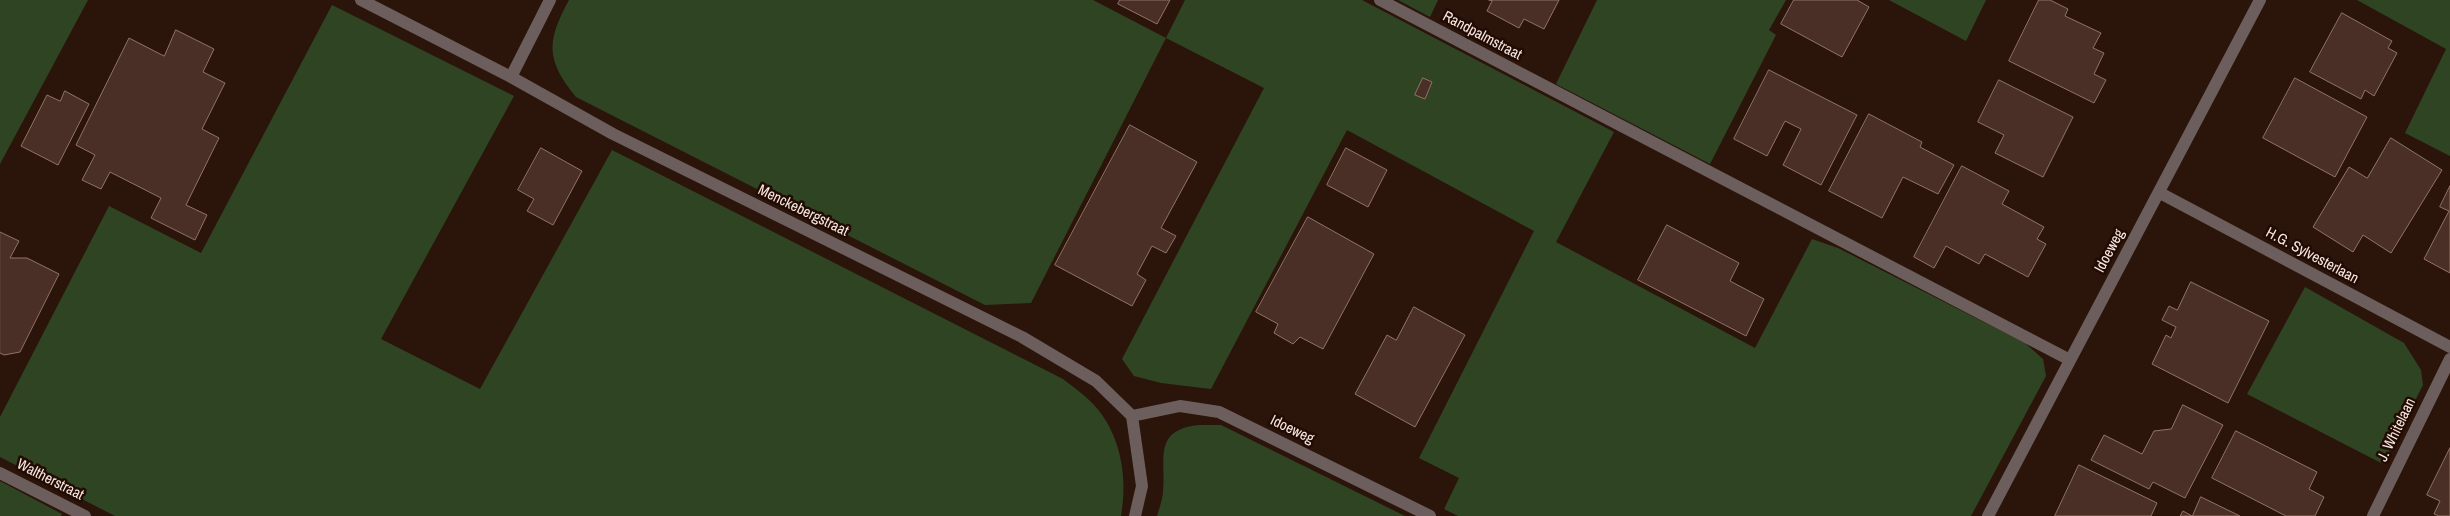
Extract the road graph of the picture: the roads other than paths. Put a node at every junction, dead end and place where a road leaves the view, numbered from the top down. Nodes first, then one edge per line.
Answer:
1 (361, 0) edge
2 (550, 0) edge
3 (1380, 0) edge
4 (2260, 0) edge
5 (511, 77) junction
6 (2160, 193) junction
7 (2450, 347) edge
8 (2450, 359) edge
9 (2070, 360) junction
10 (1132, 416) junction
11 (0, 472) edge
12 (86, 516) edge
13 (1135, 516) edge
14 (1430, 516) edge
15 (1988, 516) edge
16 (2373, 516) edge

1 - 5 street, Menckebergstraat
2 - 5 street
3 - 9 street, Randpalmstraat
4 - 6 street, Idoeweg
5 - 10 street, Menckebergstraat
6 - 7 street, H.G. Sylvesterlaan
6 - 9 street, Idoeweg
8 - 16 street, J. Whitelaan
9 - 15 street, Idoeweg
10 - 13 street
10 - 14 street, Idoeweg
11 - 12 street, Waltherstraat

